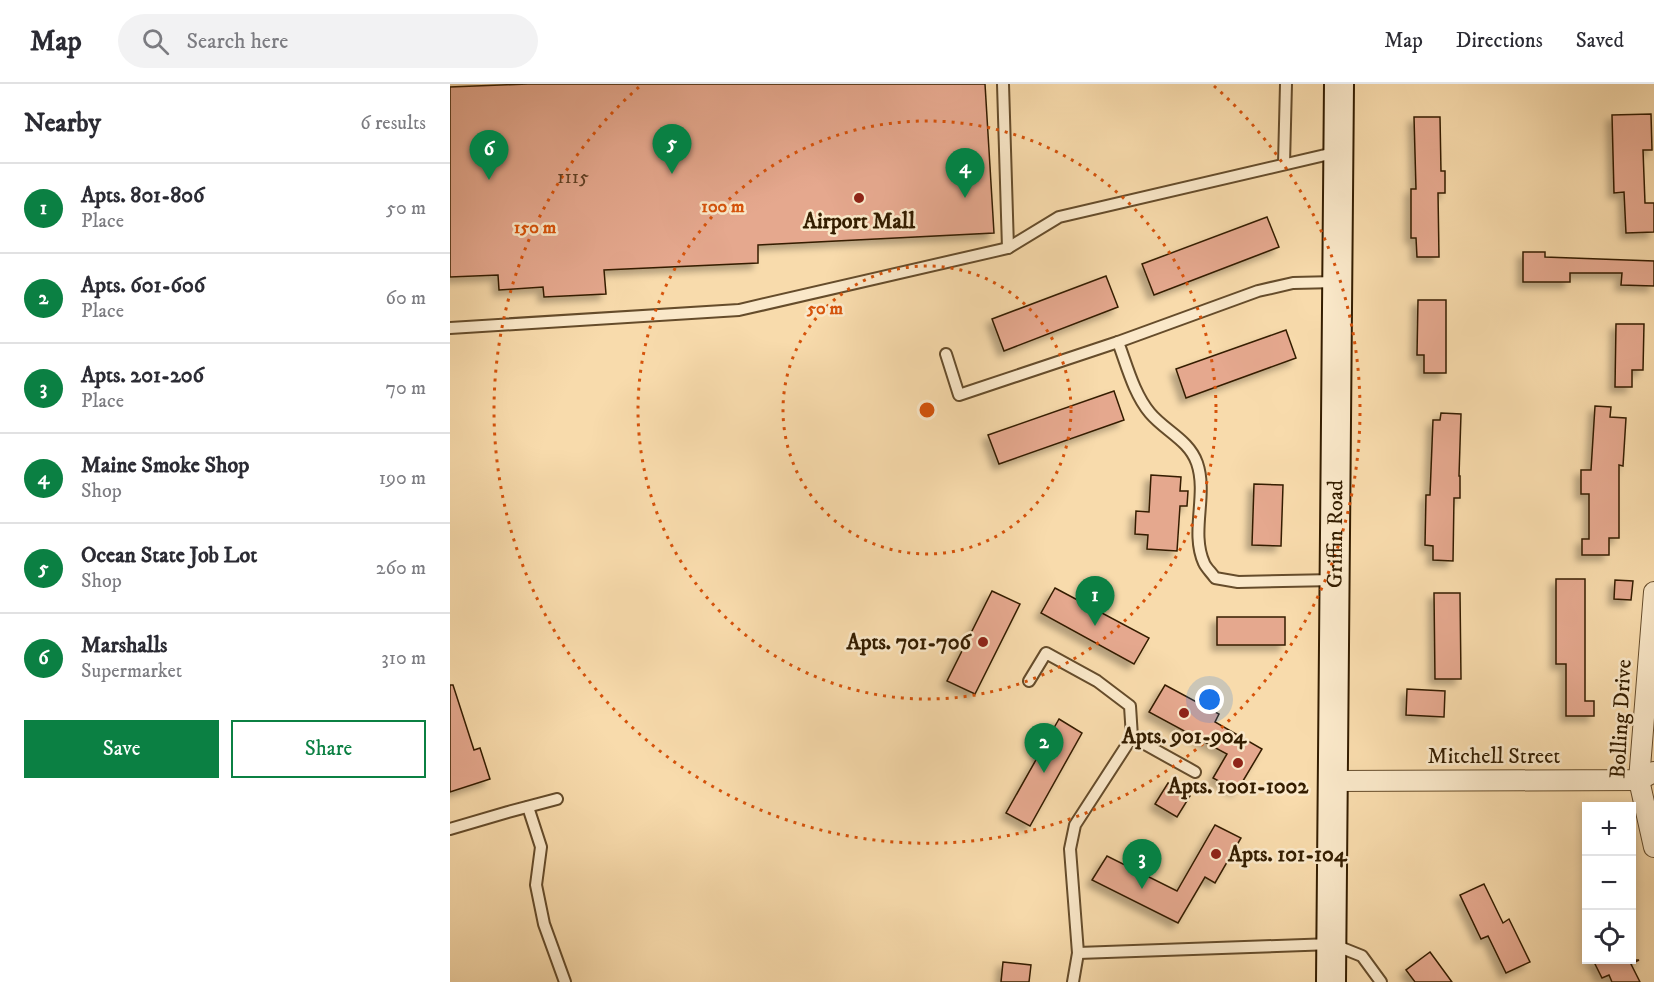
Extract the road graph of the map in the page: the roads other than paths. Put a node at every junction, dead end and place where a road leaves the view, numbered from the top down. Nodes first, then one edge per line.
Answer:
1 (1003, 84) edge
2 (1286, 84) edge
3 (1339, 84) edge
4 (1338, 152) junction
5 (1284, 164) junction
6 (1008, 248) junction
7 (1336, 282) junction
8 (450, 328) edge
9 (1118, 342) junction
10 (946, 354) dead end
11 (1335, 580) junction
12 (1654, 592) edge
13 (1029, 681) dead end
14 (1132, 737) junction
15 (1195, 772) dead end
16 (1646, 776) edge
17 (1333, 781) junction
18 (557, 799) dead end
19 (528, 807) junction
20 (450, 829) edge
21 (1654, 847) edge
22 (1332, 944) junction
23 (1078, 953) junction
24 (565, 982) edge
25 (1073, 982) edge
26 (1331, 982) edge
27 (1381, 982) edge

1 - 6 lane
2 - 5 lane
3 - 4 main road, Griffin Road
4 - 5 lane
4 - 7 main road, Griffin Road
5 - 6 lane
6 - 8 lane
7 - 9 lane
7 - 11 main road, Griffin Road
9 - 10 lane
9 - 11 lane
11 - 17 main road, Griffin Road
12 - 16 street, Bolling Drive
13 - 14 lane
14 - 15 lane
14 - 23 lane
16 - 17 street, Mitchell Street
16 - 21 street, Bolling Drive
17 - 22 main road, Griffin Road
18 - 19 lane
19 - 20 lane
19 - 24 lane
22 - 23 lane
22 - 26 main road, Griffin Road
22 - 27 lane
23 - 25 lane

